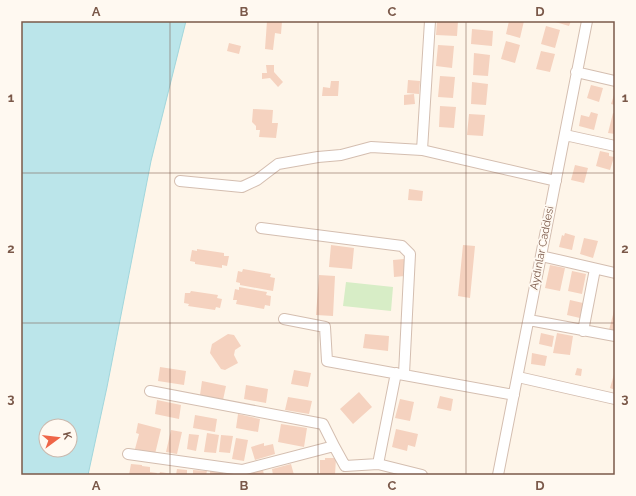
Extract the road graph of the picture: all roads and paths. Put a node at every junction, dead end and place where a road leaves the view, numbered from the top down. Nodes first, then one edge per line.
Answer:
1 (430, 21) edge
2 (587, 21) edge
3 (576, 72) junction
4 (615, 81) edge
5 (565, 135) junction
6 (615, 146) edge
7 (422, 150) junction
8 (180, 181) dead end
9 (556, 181) junction
10 (261, 228) dead end
11 (541, 256) junction
12 (595, 269) junction
13 (615, 273) edge
14 (284, 319) dead end
15 (528, 320) junction
16 (583, 331) junction
17 (615, 336) edge
18 (400, 374) junction
19 (518, 377) junction
20 (150, 391) dead end
21 (514, 395) junction
22 (615, 400) edge
23 (334, 446) junction
24 (128, 454) dead end
25 (378, 464) junction
26 (344, 470) edge
27 (422, 475) edge
28 (498, 475) edge

1 - 7 street
2 - 3 street, Aydınlar Caddesi
3 - 4 street
3 - 5 street, Aydınlar Caddesi
5 - 6 street
5 - 9 street, Aydınlar Caddesi
7 - 8 street
7 - 9 street
9 - 11 street, Aydınlar Caddesi
10 - 18 street
11 - 12 street
11 - 15 street, Aydınlar Caddesi
12 - 13 street
12 - 16 street
14 - 18 street
15 - 16 street
15 - 19 street, Aydınlar Caddesi
16 - 17 street
18 - 21 street
18 - 25 street
19 - 21 street, Aydınlar Caddesi
19 - 22 street
20 - 23 street
21 - 28 street, Aydınlar Caddesi
23 - 24 street
23 - 26 street
25 - 26 street
25 - 27 street

